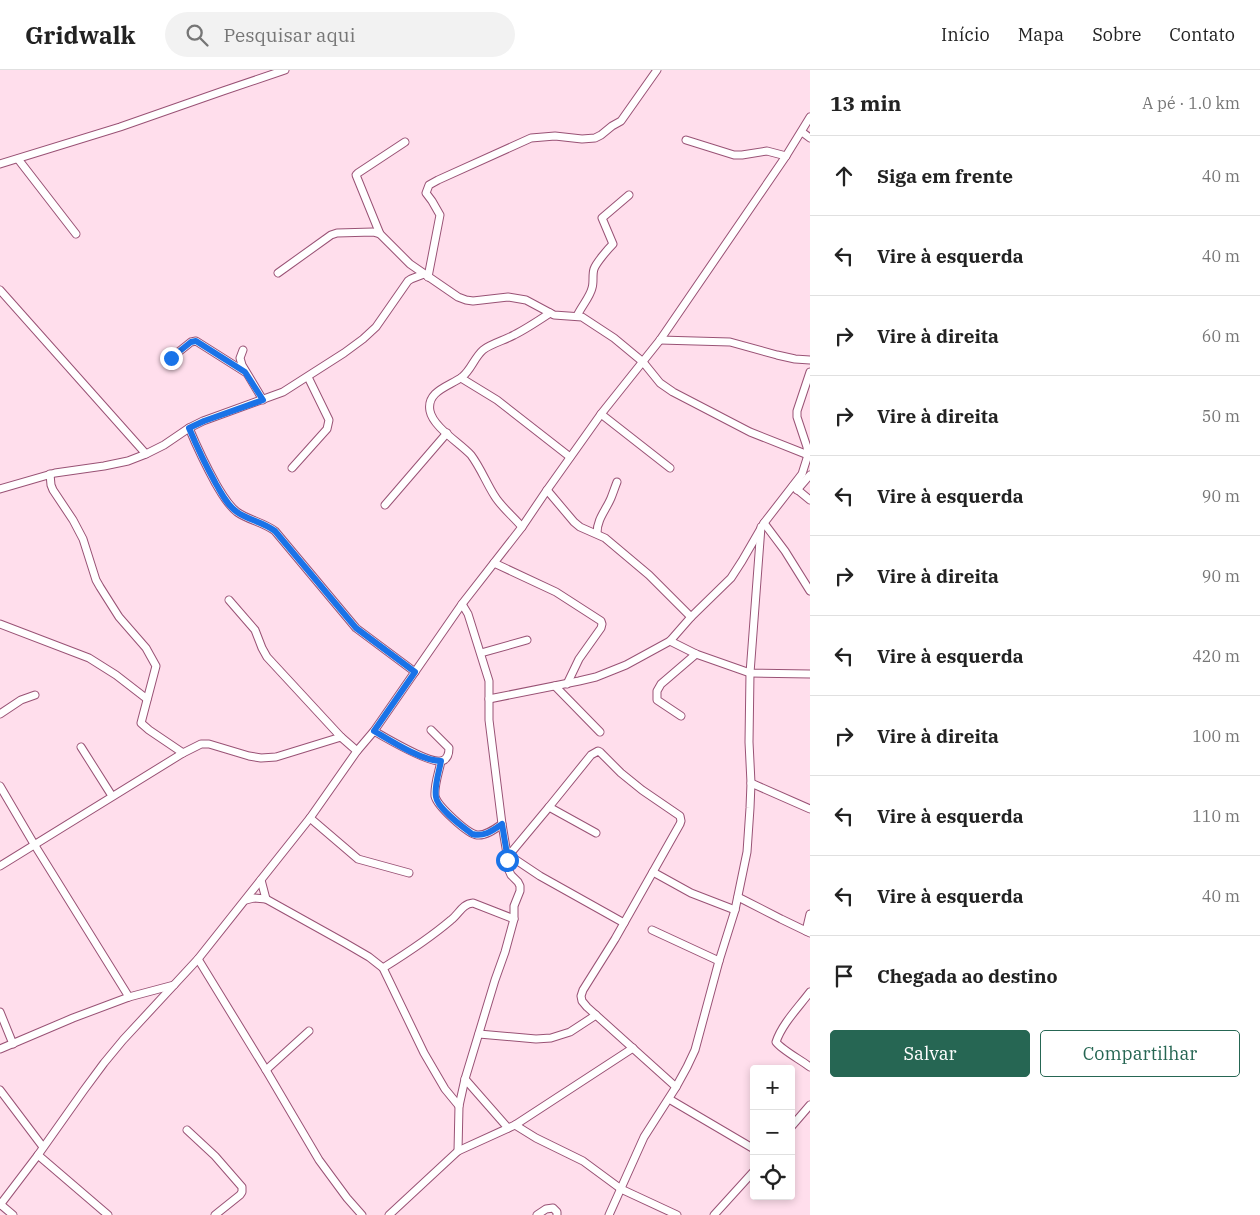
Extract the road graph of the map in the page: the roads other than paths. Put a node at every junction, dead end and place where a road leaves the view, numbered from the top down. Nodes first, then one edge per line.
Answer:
1 (285, 70) edge
2 (656, 70) edge
3 (810, 117) edge
4 (802, 132) junction
5 (810, 138) edge
6 (686, 140) dead end
7 (405, 142) dead end
8 (786, 156) junction
9 (18, 159) junction
10 (0, 164) edge
11 (629, 195) dead end
12 (76, 234) dead end
13 (380, 234) junction
14 (278, 273) dead end
15 (426, 276) junction
16 (0, 290) edge
17 (550, 313) junction
18 (577, 316) junction
19 (660, 340) junction
20 (243, 350) dead end
21 (171, 358) dead end
22 (810, 360) edge
23 (643, 362) junction
24 (245, 372) junction
25 (810, 372) edge
26 (308, 377) junction
27 (460, 378) junction
28 (263, 400) junction
29 (601, 414) junction
30 (189, 428) junction
31 (447, 433) junction
32 (146, 454) junction
33 (808, 455) junction
34 (570, 457) junction
35 (292, 468) dead end
36 (670, 468) dead end
37 (50, 474) junction
38 (810, 475) edge
39 (617, 482) dead end
40 (795, 488) junction
41 (0, 489) edge
42 (546, 490) junction
43 (810, 500) edge
44 (385, 505) dead end
45 (762, 525) junction
46 (522, 526) junction
47 (597, 533) junction
48 (494, 563) junction
49 (810, 591) edge
50 (229, 600) dead end
51 (462, 604) junction
52 (692, 617) junction
53 (0, 624) edge
54 (526, 640) dead end
55 (670, 642) junction
56 (481, 653) junction
57 (696, 654) junction
58 (415, 672) junction
59 (750, 673) junction
60 (810, 674) edge
61 (567, 684) junction
62 (555, 686) junction
63 (35, 695) dead end
64 (147, 699) junction
65 (489, 699) junction
66 (0, 714) edge
67 (681, 716) dead end
68 (431, 730) dead end
69 (374, 731) junction
70 (600, 732) dead end
71 (341, 737) junction
72 (80, 747) dead end
73 (357, 751) junction
74 (183, 753) junction
75 (441, 761) junction
76 (751, 783) junction
77 (0, 786) edge
78 (112, 796) junction
79 (810, 800) edge
80 (549, 807) junction
81 (807, 807) edge
82 (310, 818) junction
83 (502, 824) junction
84 (596, 833) dead end
85 (34, 844) junction
86 (508, 855) junction
87 (0, 866) edge
88 (653, 872) junction
89 (409, 873) dead end
90 (261, 880) junction
91 (738, 897) junction
92 (266, 899) junction
93 (246, 900) junction
94 (735, 910) junction
95 (810, 914) edge
96 (514, 919) junction
97 (624, 923) junction
98 (652, 930) dead end
99 (808, 932) edge
100 (198, 959) junction
101 (719, 961) junction
102 (383, 968) junction
103 (174, 985) junction
104 (810, 992) edge
105 (129, 997) junction
106 (0, 1012) edge
107 (596, 1015) junction
108 (309, 1032) dead end
109 (479, 1034) junction
110 (12, 1044) junction
111 (633, 1048) junction
112 (0, 1050) edge
113 (810, 1066) edge
114 (266, 1070) junction
115 (465, 1079) junction
116 (676, 1087) junction
117 (0, 1090) edge
118 (669, 1099) junction
119 (810, 1105) edge
120 (459, 1106) junction
121 (795, 1122) edge
122 (511, 1127) junction
123 (187, 1130) dead end
124 (44, 1147) junction
125 (750, 1148) edge
126 (458, 1151) junction
127 (38, 1155) junction
128 (750, 1175) edge
129 (621, 1189) junction
130 (0, 1205) edge
131 (13, 1215) edge
132 (108, 1215) edge
133 (215, 1215) edge
134 (362, 1215) edge
135 (389, 1215) edge
136 (537, 1215) edge
137 (557, 1215) edge
138 (609, 1215) edge
139 (678, 1215) edge
140 (714, 1215) edge

1 - 9 street
2 - 15 street
3 - 4 street
4 - 5 street
4 - 8 street
6 - 8 street
7 - 13 street
8 - 19 street
9 - 10 street
9 - 12 street
11 - 18 street
13 - 14 street
13 - 15 street
15 - 17 street
15 - 26 street
16 - 32 street
17 - 18 street
17 - 27 street
18 - 23 street
19 - 22 street
19 - 23 street
20 - 24 street
21 - 24 street
23 - 29 street
23 - 33 street
24 - 28 street
25 - 33 street
26 - 28 street
26 - 35 street
27 - 31 street
27 - 34 street
28 - 30 street
29 - 34 street
29 - 36 street
30 - 32 street
30 - 58 street
31 - 44 street
31 - 46 street
32 - 37 street
33 - 40 street
34 - 42 street
37 - 41 street
37 - 64 street
38 - 40 street
39 - 47 street
40 - 43 street
40 - 45 street
42 - 46 street
42 - 47 street
45 - 49 street
45 - 52 street
45 - 59 street
46 - 48 street
47 - 52 street
48 - 51 street
48 - 61 street
50 - 71 street
51 - 56 street
51 - 58 street
52 - 55 street
53 - 64 street
54 - 56 street
55 - 57 street
55 - 61 street
56 - 65 street
57 - 59 street
57 - 67 street
58 - 69 street
59 - 60 street
59 - 76 street
61 - 62 street
62 - 65 street
62 - 70 street
63 - 66 street
64 - 74 street
65 - 83 street
68 - 75 street
69 - 73 street
69 - 75 street
71 - 73 street
71 - 74 street
72 - 78 street
73 - 82 street
74 - 78 street
75 - 83 street
76 - 81 street
76 - 91 street
77 - 85 street
78 - 85 street
79 - 81 street
80 - 84 street
80 - 86 street
80 - 88 street
82 - 89 street
82 - 90 street
83 - 86 street
85 - 87 street
85 - 105 street
86 - 96 street
86 - 97 street
88 - 94 street
88 - 97 street
90 - 92 street
90 - 93 street
91 - 94 street
91 - 99 street
92 - 93 street
92 - 102 street
93 - 100 street
94 - 101 street
95 - 99 street
96 - 102 street
96 - 109 street
97 - 107 street
98 - 101 street
100 - 103 street
100 - 114 street
101 - 116 street
102 - 120 street
103 - 105 street
103 - 124 street
104 - 113 street
105 - 110 street
106 - 110 street
107 - 109 street
107 - 111 street
108 - 114 street
109 - 115 street
110 - 112 street
111 - 116 street
111 - 122 street
114 - 134 street
115 - 120 street
115 - 122 street
116 - 118 street
117 - 124 street
118 - 125 street
118 - 129 street
119 - 121 street
120 - 126 street
122 - 126 street
122 - 129 street
123 - 133 street
124 - 127 street
126 - 135 street
127 - 130 street
127 - 132 street
128 - 140 street
129 - 138 street
129 - 139 street
130 - 131 street
136 - 137 street

